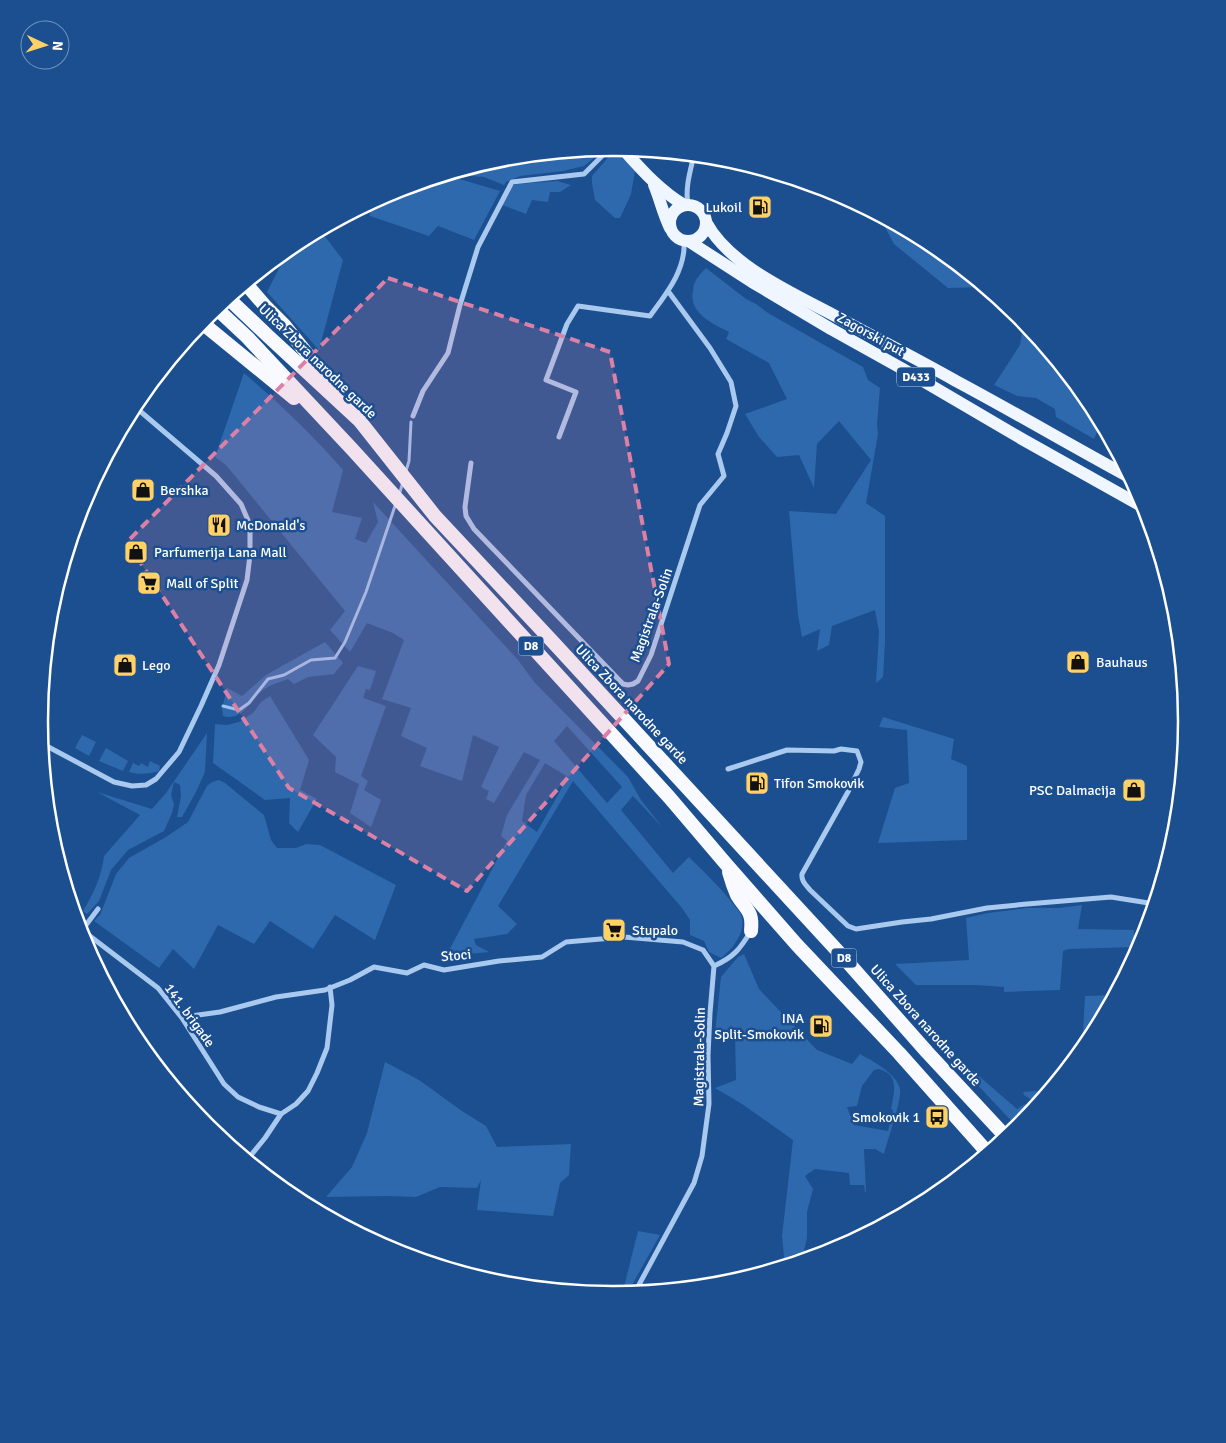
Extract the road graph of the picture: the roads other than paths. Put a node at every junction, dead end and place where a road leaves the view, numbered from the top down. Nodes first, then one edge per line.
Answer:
1 (602, 156) edge
2 (630, 156) edge
3 (692, 162) edge
4 (652, 181) junction
5 (686, 205) junction
6 (706, 222) junction
7 (671, 230) junction
8 (687, 242) junction
9 (250, 288) edge
10 (668, 291) junction
11 (233, 303) edge
12 (222, 313) edge
13 (208, 328) edge
14 (140, 412) edge
15 (413, 416) dead end
16 (359, 420) junction
17 (559, 437) dead end
18 (351, 448) junction
19 (471, 463) dead end
20 (1121, 472) edge
21 (1134, 502) edge
22 (49, 746) edge
23 (728, 769) dead end
24 (726, 864) junction
25 (1148, 903) edge
26 (98, 909) dead end
27 (86, 923) edge
28 (751, 931) joint
29 (91, 938) edge
30 (714, 966) junction
31 (374, 967) joint
32 (330, 987) junction
33 (192, 1016) dead end
34 (281, 1114) junction
35 (1002, 1132) edge
36 (984, 1149) edge
37 (250, 1155) edge
38 (638, 1286) edge

1 - 15 street
2 - 4 main road, D433
3 - 5 street
4 - 5 main road, D433
4 - 7 main road, D433
5 - 6 main road, D433
5 - 7 main road
6 - 8 main road
6 - 20 main road, Zagorski put / D433
7 - 8 main road, D433
8 - 10 street
8 - 21 main road, Zagorski put / D433
9 - 16 highway
10 - 17 street
10 - 19 street, Magistrala-Solin
11 - 16 highway, Ulica Zbora narodne garde / D8
12 - 18 highway, D8
13 - 18 highway
14 - 22 street
16 - 35 highway, Ulica Zbora narodne garde / D8
18 - 24 highway, D8
23 - 25 street
24 - 28 highway
24 - 36 highway, D8
26 - 27 street
28 - 30 street
29 - 34 street, 141. brigade
30 - 31 street, Stoci
30 - 38 street, Magistrala-Solin
31 - 32 street, 141. brigade
32 - 33 street, 141. brigade
32 - 34 street
34 - 37 street

